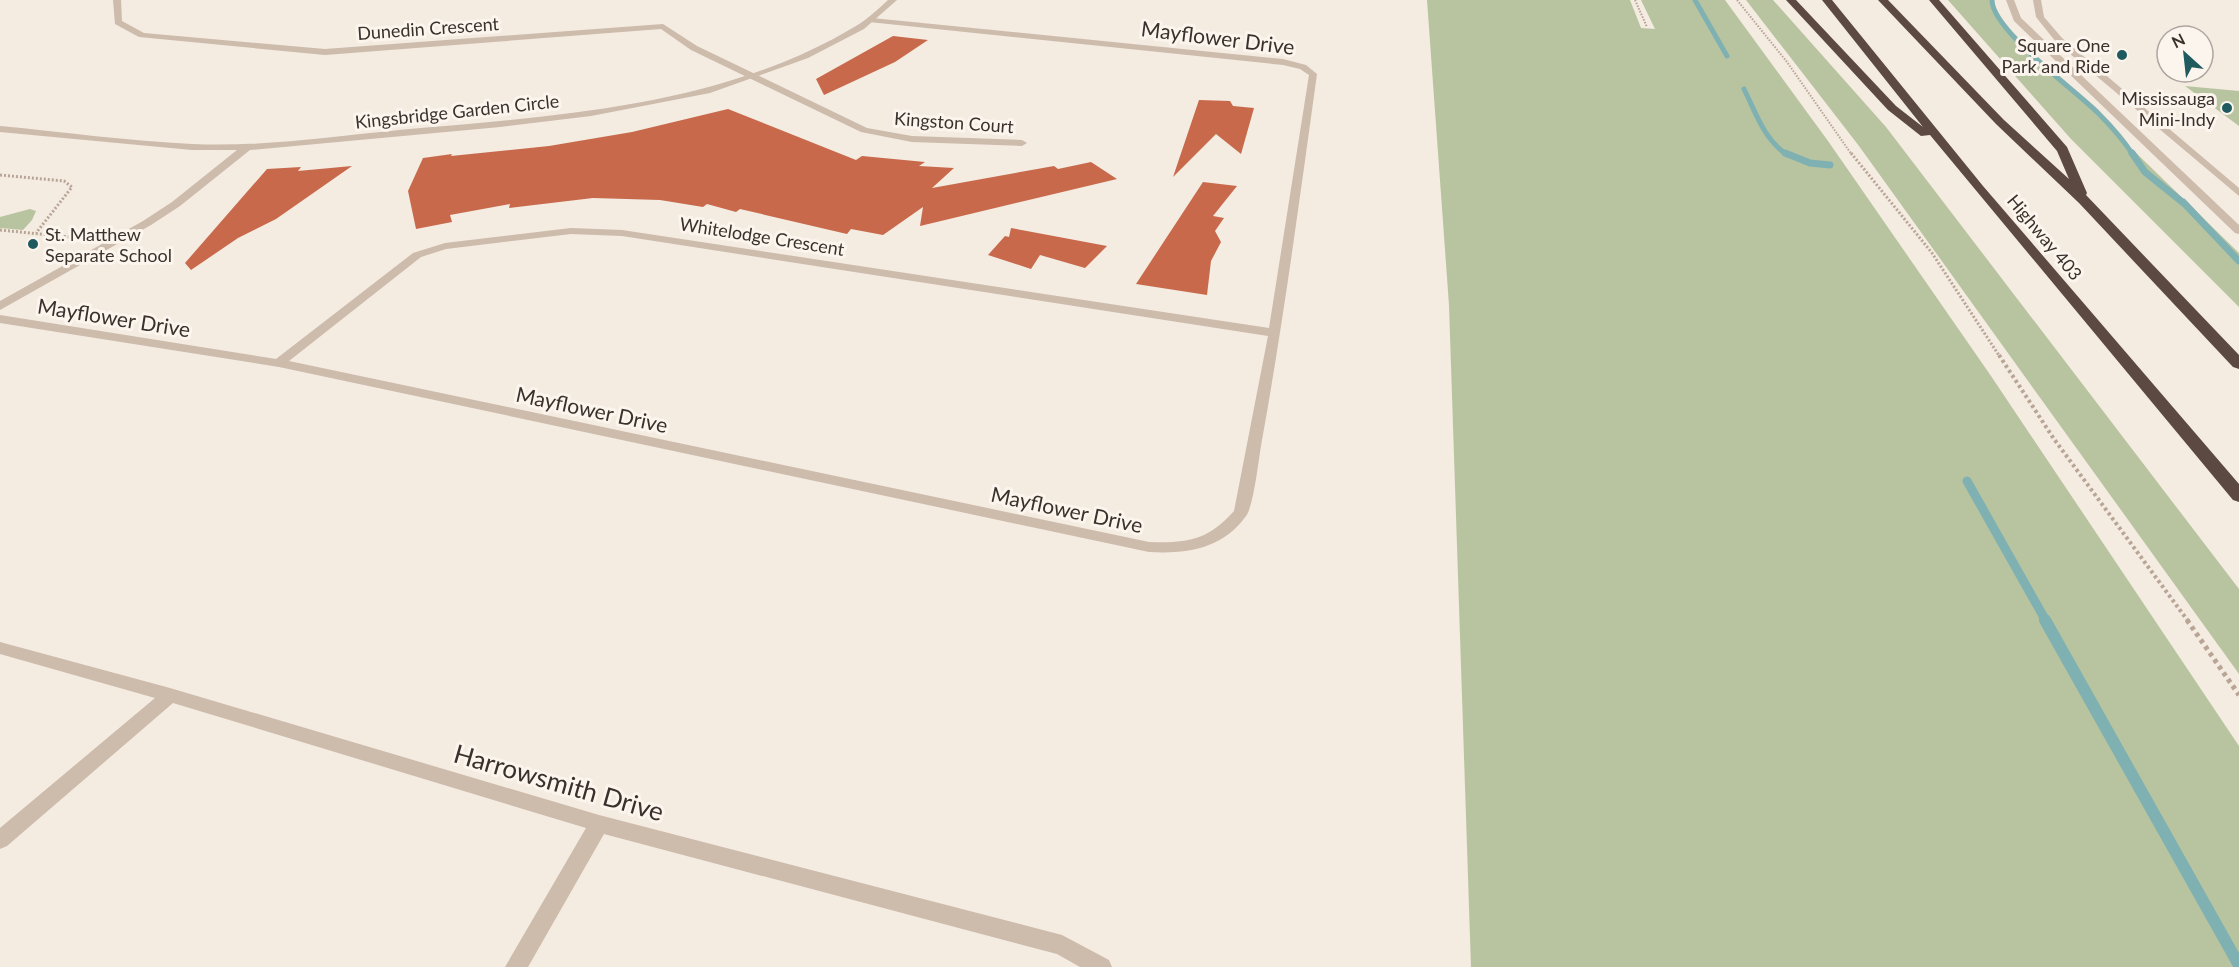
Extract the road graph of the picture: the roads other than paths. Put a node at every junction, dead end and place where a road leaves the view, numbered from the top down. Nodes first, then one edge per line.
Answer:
1 (117, 0) edge
2 (893, 0) edge
3 (1791, 0) edge
4 (1827, 0) edge
5 (1883, 0) edge
6 (1934, 0) edge
7 (2010, 0) edge
8 (2037, 0) edge
9 (872, 20) junction
10 (751, 77) junction
11 (0, 129) edge
12 (1022, 143) dead end
13 (247, 147) junction
14 (1952, 156) junction
15 (2239, 193) edge
16 (2084, 200) junction
17 (2239, 231) edge
18 (0, 306) edge
19 (0, 319) edge
20 (1275, 333) junction
21 (279, 363) junction
22 (2239, 364) edge
23 (2239, 496) edge
24 (0, 648) edge
25 (170, 695) junction
26 (598, 824) junction
27 (0, 840) edge
28 (516, 967) edge
29 (1101, 967) edge

1 - 10 street, Dunedin Crescent
2 - 9 street, Kingsbridge Garden Circle
3 - 14 highway
4 - 14 highway, Highway 403
5 - 16 highway
6 - 16 highway
7 - 17 street
8 - 15 street
9 - 10 street, Kingsbridge Garden Circle
9 - 20 street, Mayflower Drive
10 - 12 street, Kingston Court
10 - 13 street, Kingsbridge Garden Circle
11 - 13 street, Kingsbridge Garden Circle
13 - 18 street
14 - 23 highway, Highway 403
16 - 22 highway
19 - 21 street, Mayflower Drive
20 - 21 street, Whitelodge Crescent
20 - 21 street, Mayflower Drive
24 - 25 street, Harrowsmith Drive
25 - 26 street, Harrowsmith Drive
25 - 27 street
26 - 28 street
26 - 29 street, Harrowsmith Drive

